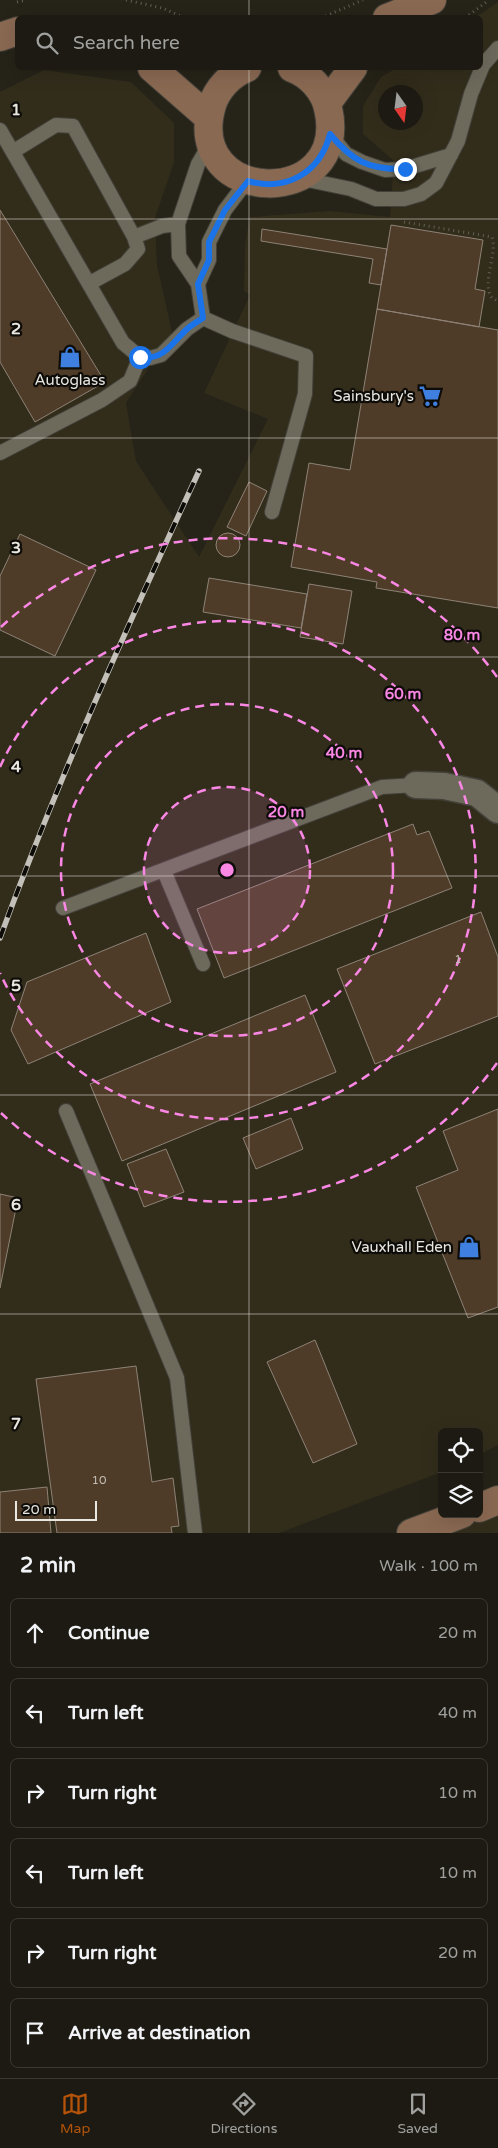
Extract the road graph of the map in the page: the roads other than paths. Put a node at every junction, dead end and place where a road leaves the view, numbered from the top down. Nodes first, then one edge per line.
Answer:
1 (434, 0) edge
2 (395, 15) edge
3 (417, 15) edge
4 (15, 32) edge
5 (0, 37) edge
6 (498, 48) edge
7 (483, 65) edge
8 (154, 70) edge
9 (240, 70) edge
10 (295, 70) edge
11 (352, 70) edge
12 (481, 70) edge
13 (327, 103) junction
14 (0, 130) edge
15 (210, 130) junction
16 (330, 134) junction
17 (14, 151) junction
18 (450, 155) junction
19 (298, 178) junction
20 (248, 181) junction
21 (178, 224) junction
22 (134, 237) junction
23 (90, 282) junction
24 (198, 284) junction
25 (203, 318) junction
26 (140, 357) junction
27 (0, 453) edge
28 (272, 512) dead end
29 (416, 785) joint
30 (498, 810) edge
31 (164, 870) junction
32 (63, 908) dead end
33 (203, 964) dead end
34 (66, 1111) dead end
35 (498, 1500) edge
36 (483, 1506) edge
37 (451, 1518) edge
38 (195, 1533) edge
39 (411, 1533) edge

1 - 2 street
1 - 3 street
4 - 5 street
6 - 7 lane
8 - 15 street
9 - 15 street
10 - 13 street
11 - 13 street
12 - 18 lane
13 - 16 street
14 - 17 lane
15 - 20 street
15 - 21 lane
16 - 18 lane
16 - 19 street
17 - 22 lane
17 - 23 lane
18 - 19 lane
19 - 20 street
20 - 24 lane
21 - 22 lane
21 - 24 lane
22 - 23 lane
23 - 26 lane
24 - 25 lane
25 - 26 lane
25 - 28 lane
26 - 27 lane
29 - 30 street
29 - 31 lane
31 - 32 lane
31 - 33 lane
34 - 38 lane
35 - 36 street
37 - 39 street

